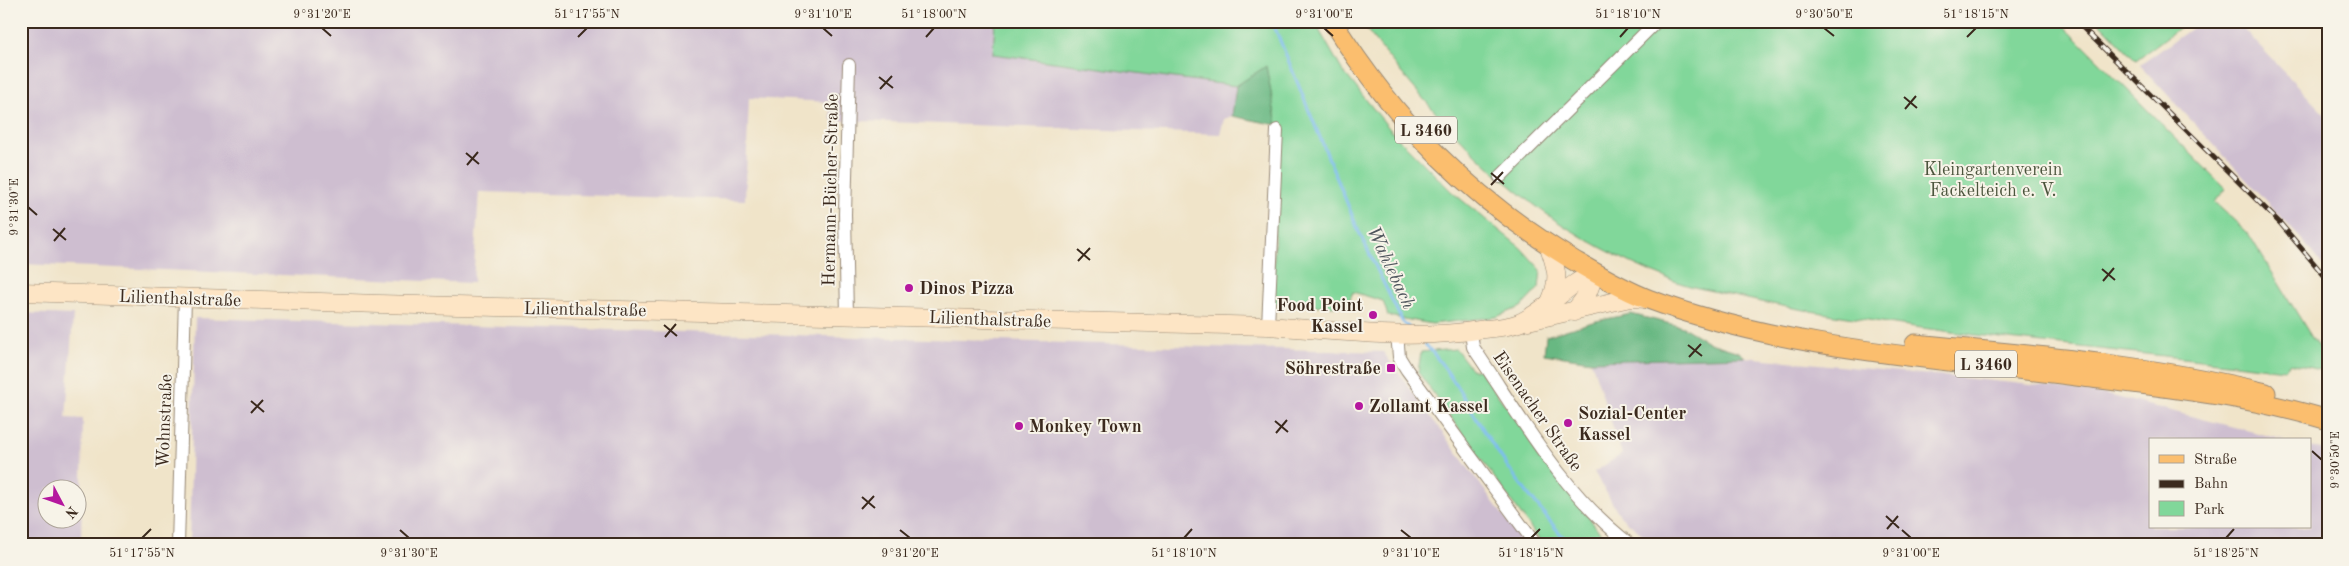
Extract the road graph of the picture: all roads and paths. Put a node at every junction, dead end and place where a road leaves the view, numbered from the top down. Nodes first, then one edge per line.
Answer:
1 (1332, 21) edge
2 (1346, 21) edge
3 (1657, 21) edge
4 (849, 65) dead end
5 (1277, 130) dead end
6 (1500, 177) dead end
7 (1529, 218) junction
8 (1548, 244) junction
9 (1614, 270) junction
10 (1595, 273) junction
11 (21, 292) edge
12 (185, 298) junction
13 (1647, 299) junction
14 (1550, 302) junction
15 (1574, 312) junction
16 (847, 316) junction
17 (1518, 323) junction
18 (1268, 326) junction
19 (1471, 332) junction
20 (1407, 334) junction
21 (2328, 408) edge
22 (2328, 420) edge
23 (178, 545) edge
24 (1536, 545) edge
25 (1630, 545) edge

1 - 8 main road, L 3460
2 - 7 main road, L 3460
3 - 6 street
4 - 16 street, Hermann-Bücher-Straße
5 - 18 street
7 - 9 main road, L 3460
7 - 10 main road
8 - 10 main road, L 3460
8 - 14 main road
9 - 10 main road
9 - 21 main road, L 3460
10 - 13 main road, L 3460
10 - 14 main road, Lilienthalstraße
10 - 15 main road
11 - 12 main road, Lilienthalstraße
12 - 16 main road, Lilienthalstraße
12 - 23 street, Wohnstraße
13 - 15 main road
13 - 22 main road, L 3460
14 - 17 main road, Lilienthalstraße
15 - 17 main road
16 - 18 main road, Lilienthalstraße
17 - 19 main road, Lilienthalstraße
18 - 20 main road, Lilienthalstraße
19 - 20 main road, Lilienthalstraße
19 - 25 street, Eisenacher Straße
20 - 24 street

